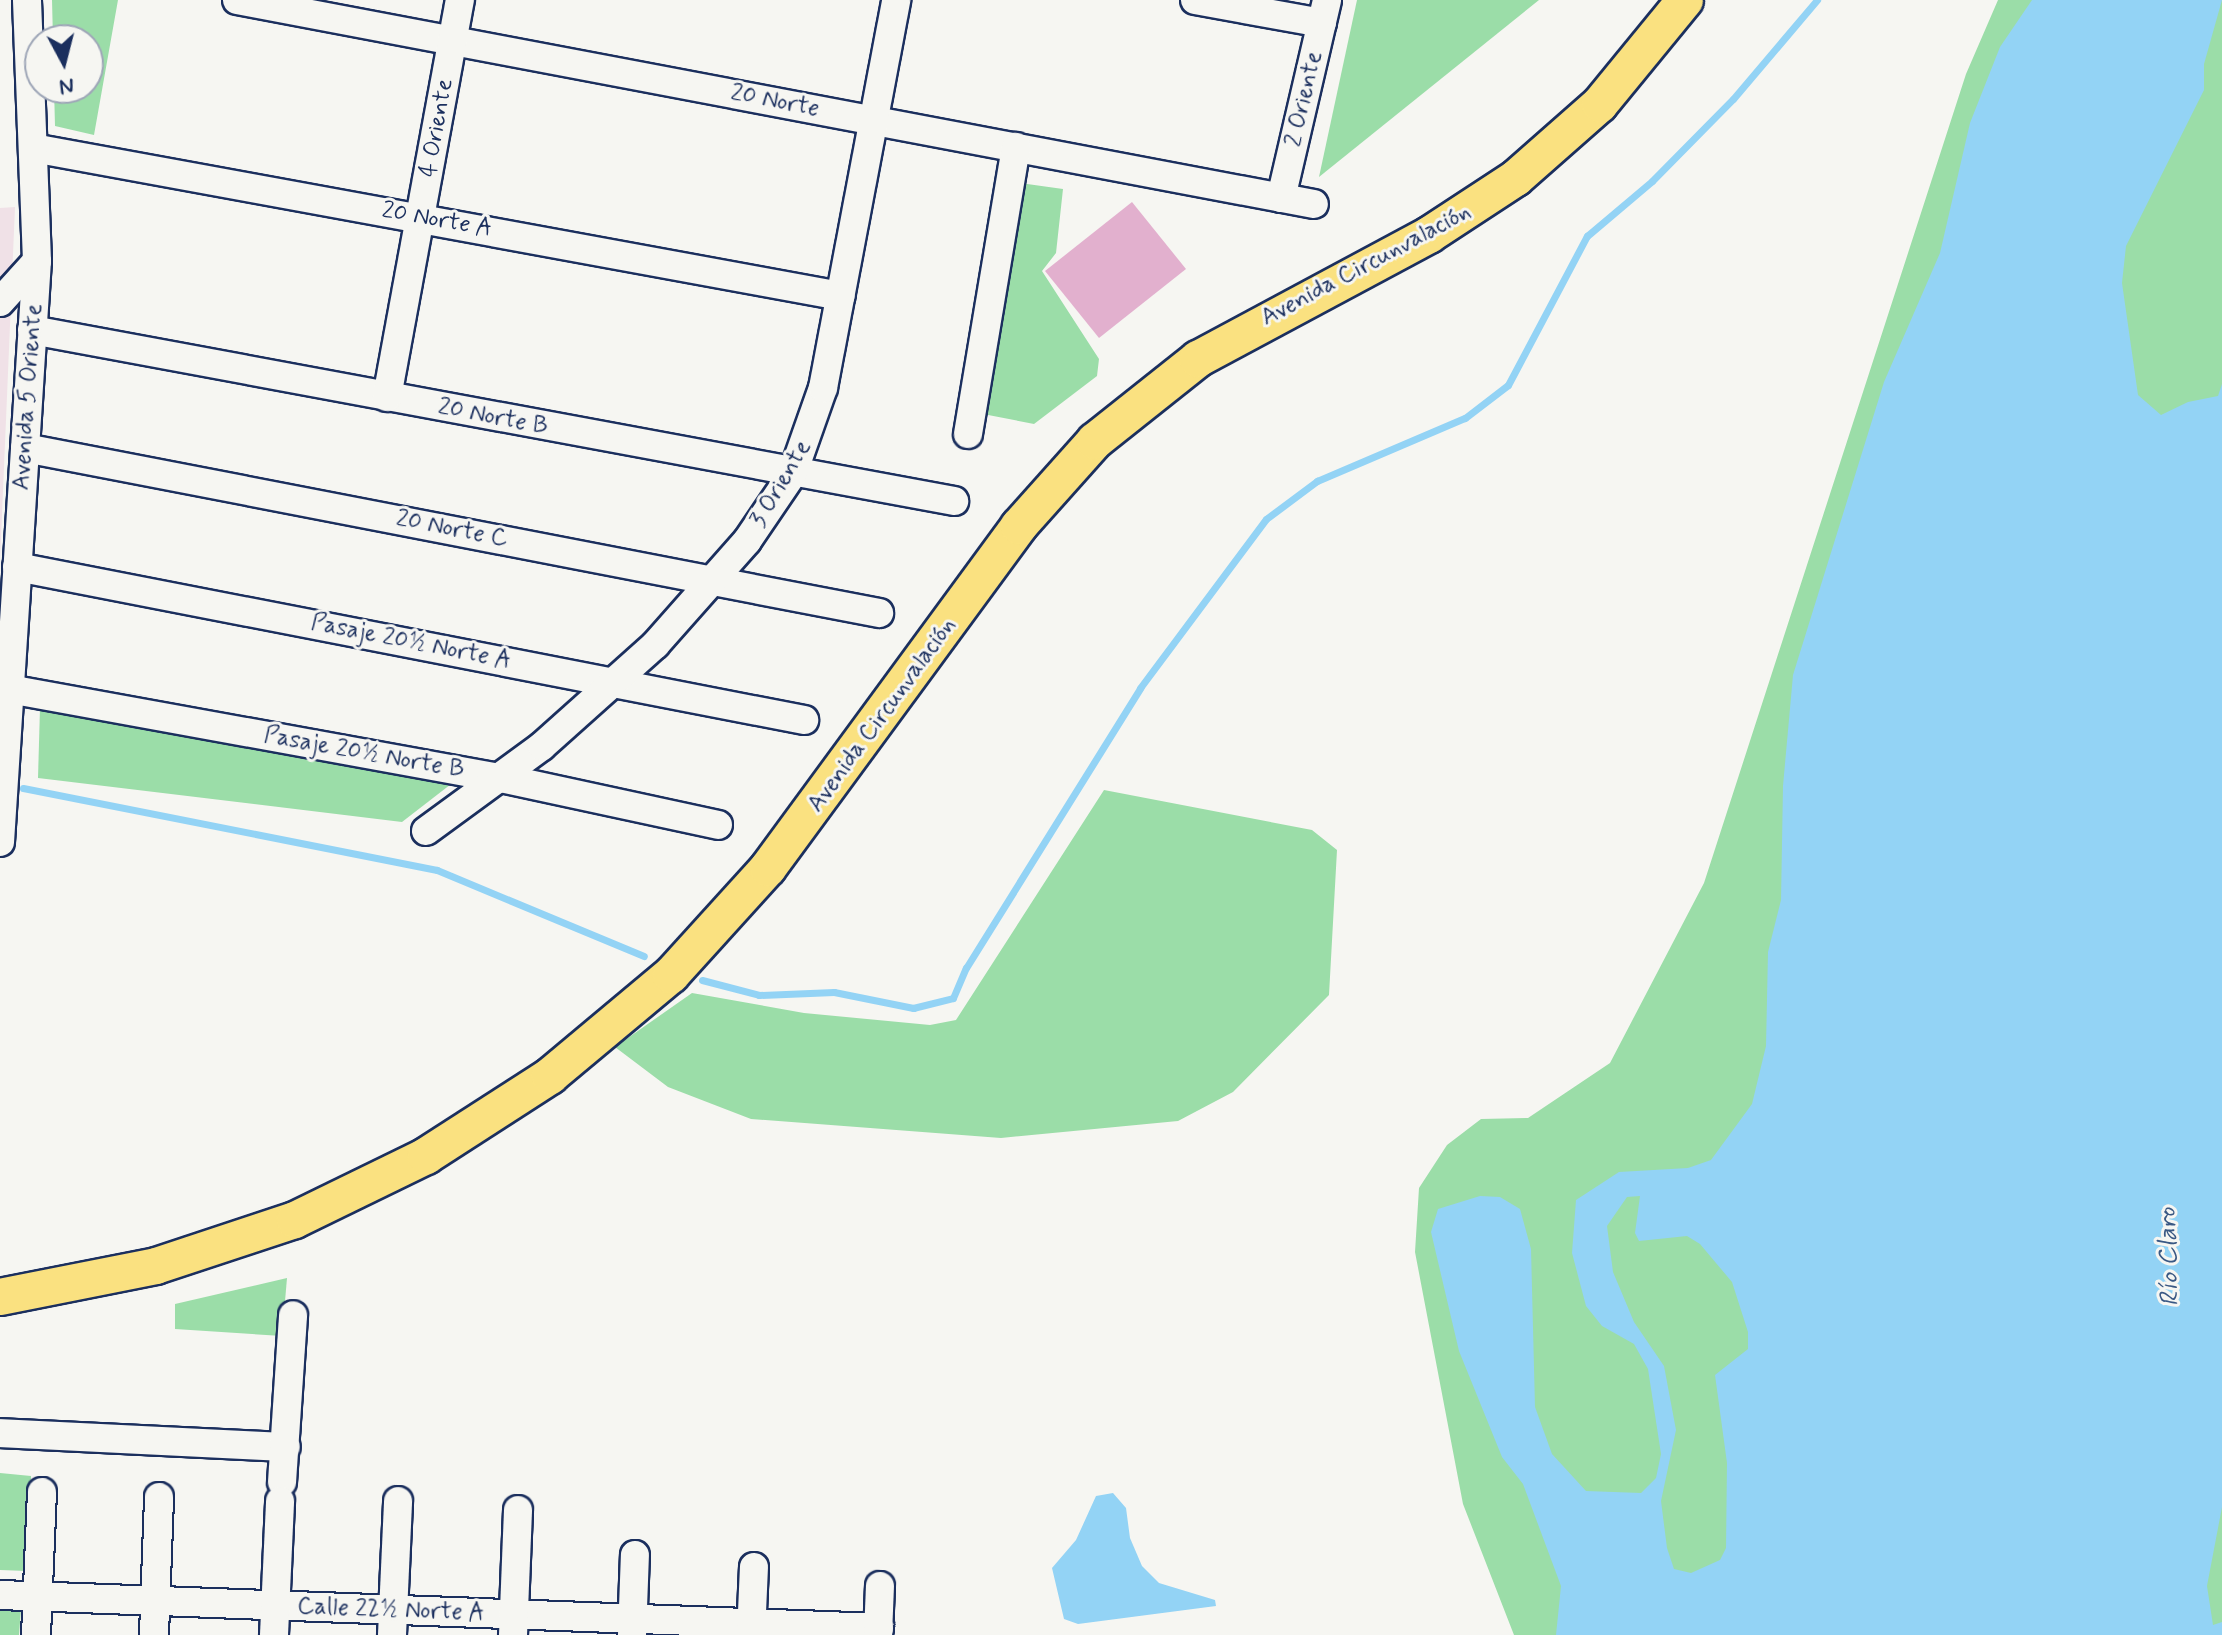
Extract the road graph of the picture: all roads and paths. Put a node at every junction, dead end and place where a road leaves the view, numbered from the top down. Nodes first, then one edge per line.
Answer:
1 (27, 0) edge
2 (237, 0) edge
3 (460, 0) edge
4 (896, 0) edge
5 (1195, 0) edge
6 (1685, 0) edge
7 (1324, 12) edge
8 (453, 40) junction
9 (874, 120) junction
10 (1016, 147) junction
11 (33, 148) junction
12 (1281, 198) junction
13 (1314, 204) dead end
14 (421, 216) junction
15 (37, 261) junction
16 (841, 296) junction
17 (0, 302) edge
18 (32, 330) junction
19 (387, 397) junction
20 (968, 434) dead end
21 (25, 448) junction
22 (793, 473) junction
23 (954, 501) dead end
24 (17, 567) junction
25 (716, 579) junction
26 (879, 613) dead end
27 (617, 681) junction
28 (9, 689) junction
29 (804, 720) dead end
30 (501, 778) junction
31 (718, 825) dead end
32 (426, 831) dead end
33 (0, 842) edge
34 (0, 1297) edge
35 (293, 1315) dead end
36 (0, 1433) edge
37 (286, 1447) junction
38 (42, 1492) dead end
39 (159, 1497) dead end
40 (398, 1501) dead end
41 (518, 1510) dead end
42 (635, 1555) dead end
43 (754, 1567) dead end
44 (880, 1586) dead end
45 (0, 1595) edge
46 (37, 1597) junction
47 (155, 1601) junction
48 (275, 1606) junction
49 (393, 1622) edge
50 (513, 1625) edge
51 (633, 1627) edge
52 (751, 1629) edge
53 (878, 1632) edge
54 (36, 1635) edge
55 (154, 1635) edge
56 (274, 1635) edge

1 - 11 street, Avenida 5 Oriente
2 - 8 street, 20 Norte
3 - 8 street, 4 Oriente
4 - 9 street, 3 Oriente
5 - 7 street
6 - 34 main road, Avenida Circunvalación
7 - 12 street, 2 Oriente
8 - 9 street, 20 Norte
8 - 14 street, 4 Oriente
9 - 10 street, 20 Norte
9 - 16 street, 3 Oriente
10 - 12 street, 20 Norte
10 - 20 street
11 - 14 street, 20 Norte A
11 - 15 street, Avenida 5 Oriente
12 - 13 street, 20 Norte
14 - 16 street, 20 Norte A
14 - 19 street, 4 Oriente
15 - 17 street
15 - 18 street, Avenida 5 Oriente
16 - 22 street, 3 Oriente
18 - 19 street, 20 Norte B
18 - 21 street, Avenida 5 Oriente
19 - 22 street, 20 Norte B
21 - 24 street, Avenida 5 Oriente
21 - 25 street, 20 Norte C
22 - 23 street, 20 Norte B
22 - 25 street, 3 Oriente
24 - 27 street, Pasaje 20½ Norte A
24 - 28 street, Avenida 5 Oriente
25 - 26 street, 20 Norte C
25 - 27 street, 3 Oriente
27 - 29 street, Pasaje 20½ Norte A
27 - 30 street, 3 Oriente
28 - 30 street, Pasaje 20½ Norte B
28 - 33 street, Avenida 5 Oriente
30 - 31 street, Pasaje 20½ Norte B
30 - 32 street, 3 Oriente
35 - 37 street
36 - 37 street
37 - 48 street
38 - 46 street
39 - 47 street
40 - 49 street
41 - 50 street
42 - 51 street
43 - 52 street
44 - 53 street
45 - 46 street, Calle 22½ Norte A
46 - 47 street, Calle 22½ Norte A
46 - 54 street
47 - 48 street, Calle 22½ Norte A
47 - 55 street
48 - 49 street, Calle 22½ Norte A
48 - 56 street
49 - 50 street, Calle 22½ Norte A
50 - 51 street, Calle 22½ Norte A
51 - 52 street, Calle 22½ Norte A
52 - 53 street, Calle 22½ Norte A

